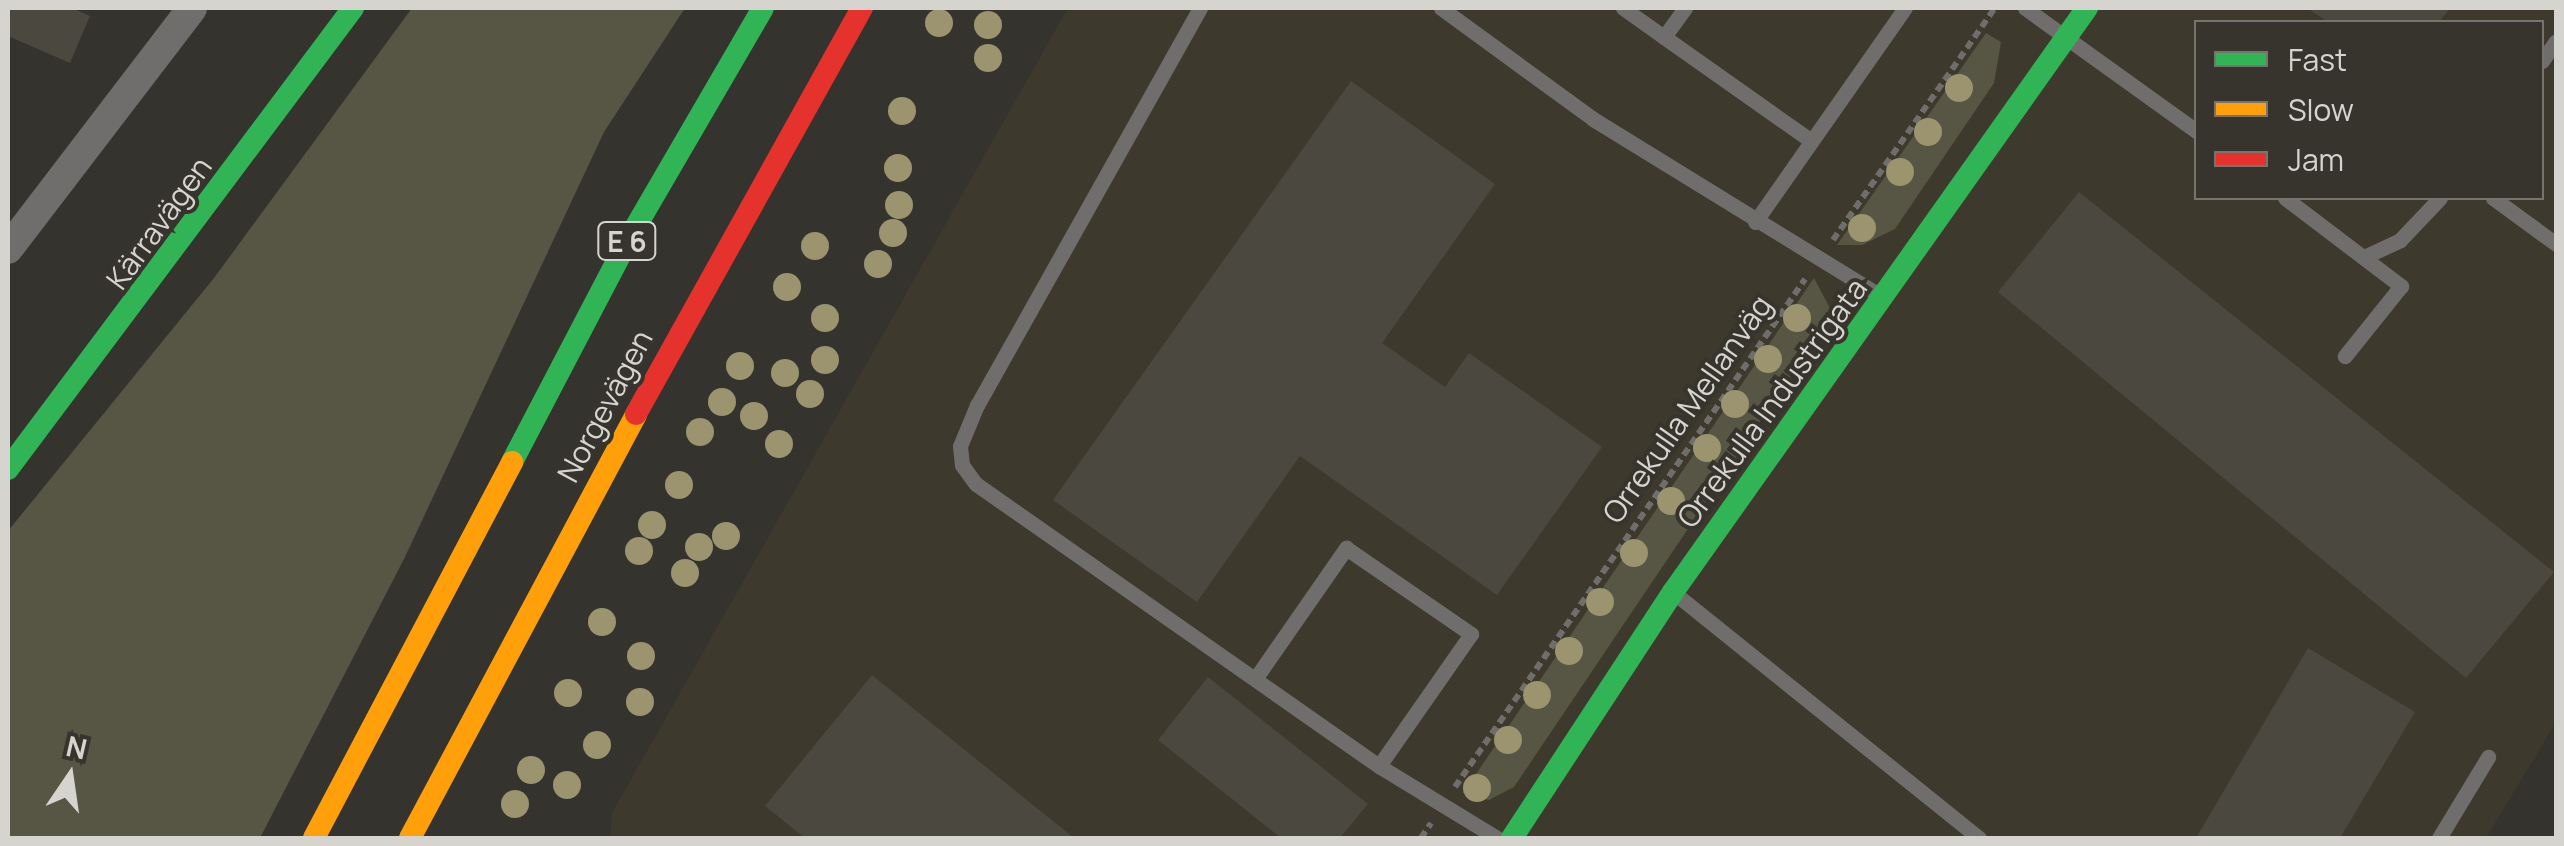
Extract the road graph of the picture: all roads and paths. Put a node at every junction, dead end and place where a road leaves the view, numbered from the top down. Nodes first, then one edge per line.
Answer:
1 (192, 8) edge
2 (353, 8) edge
3 (764, 8) edge
4 (862, 8) edge
5 (1200, 8) edge
6 (1441, 8) edge
7 (1623, 8) edge
8 (1685, 8) edge
9 (1905, 8) edge
10 (1995, 8) edge
11 (2025, 8) edge
12 (2087, 8) edge
13 (2068, 35) junction
14 (1664, 37) junction
15 (2194, 130) edge
16 (1810, 140) junction
17 (2288, 200) edge
18 (2438, 200) edge
19 (2495, 200) edge
20 (1755, 222) junction
21 (2556, 244) edge
22 (8, 250) edge
23 (2364, 257) junction
24 (1820, 258) junction
25 (1884, 298) junction
26 (2345, 356) dead end
27 (8, 469) edge
28 (1673, 592) junction
29 (528, 610) junction
30 (1254, 679) junction
31 (2488, 757) dead end
32 (1378, 766) junction
33 (1443, 806) junction
34 (314, 838) edge
35 (410, 838) edge
36 (440, 838) edge
37 (1421, 838) edge
38 (1497, 838) edge
39 (1512, 838) edge
40 (1979, 838) edge
41 (2439, 838) edge

1 - 22 street
2 - 27 main road, Kärravägen
3 - 34 main road, Norgevägen / E 6
4 - 29 main road, Norgevägen
5 - 30 lane
6 - 20 lane
7 - 14 lane
8 - 14 lane
9 - 16 lane
10 - 24 path, Orrekulla Mellanväg
11 - 13 lane
12 - 13 main road, Orrekulla Industrigata
13 - 15 lane
13 - 25 main road, Orrekulla Industrigata
14 - 16 lane
16 - 20 lane
17 - 23 lane
18 - 23 lane
19 - 21 lane
20 - 24 lane
23 - 26 lane
24 - 25 lane
24 - 33 path, Orrekulla Mellanväg
25 - 28 main road, Orrekulla Industrigata
28 - 39 main road, Orrekulla Industrigata
28 - 40 lane
29 - 35 main road, Norgevägen
29 - 36 main road
30 - 32 lane
30 - 32 lane
31 - 41 lane
32 - 33 lane
33 - 37 path, Orrekulla Mellanväg
33 - 38 lane

